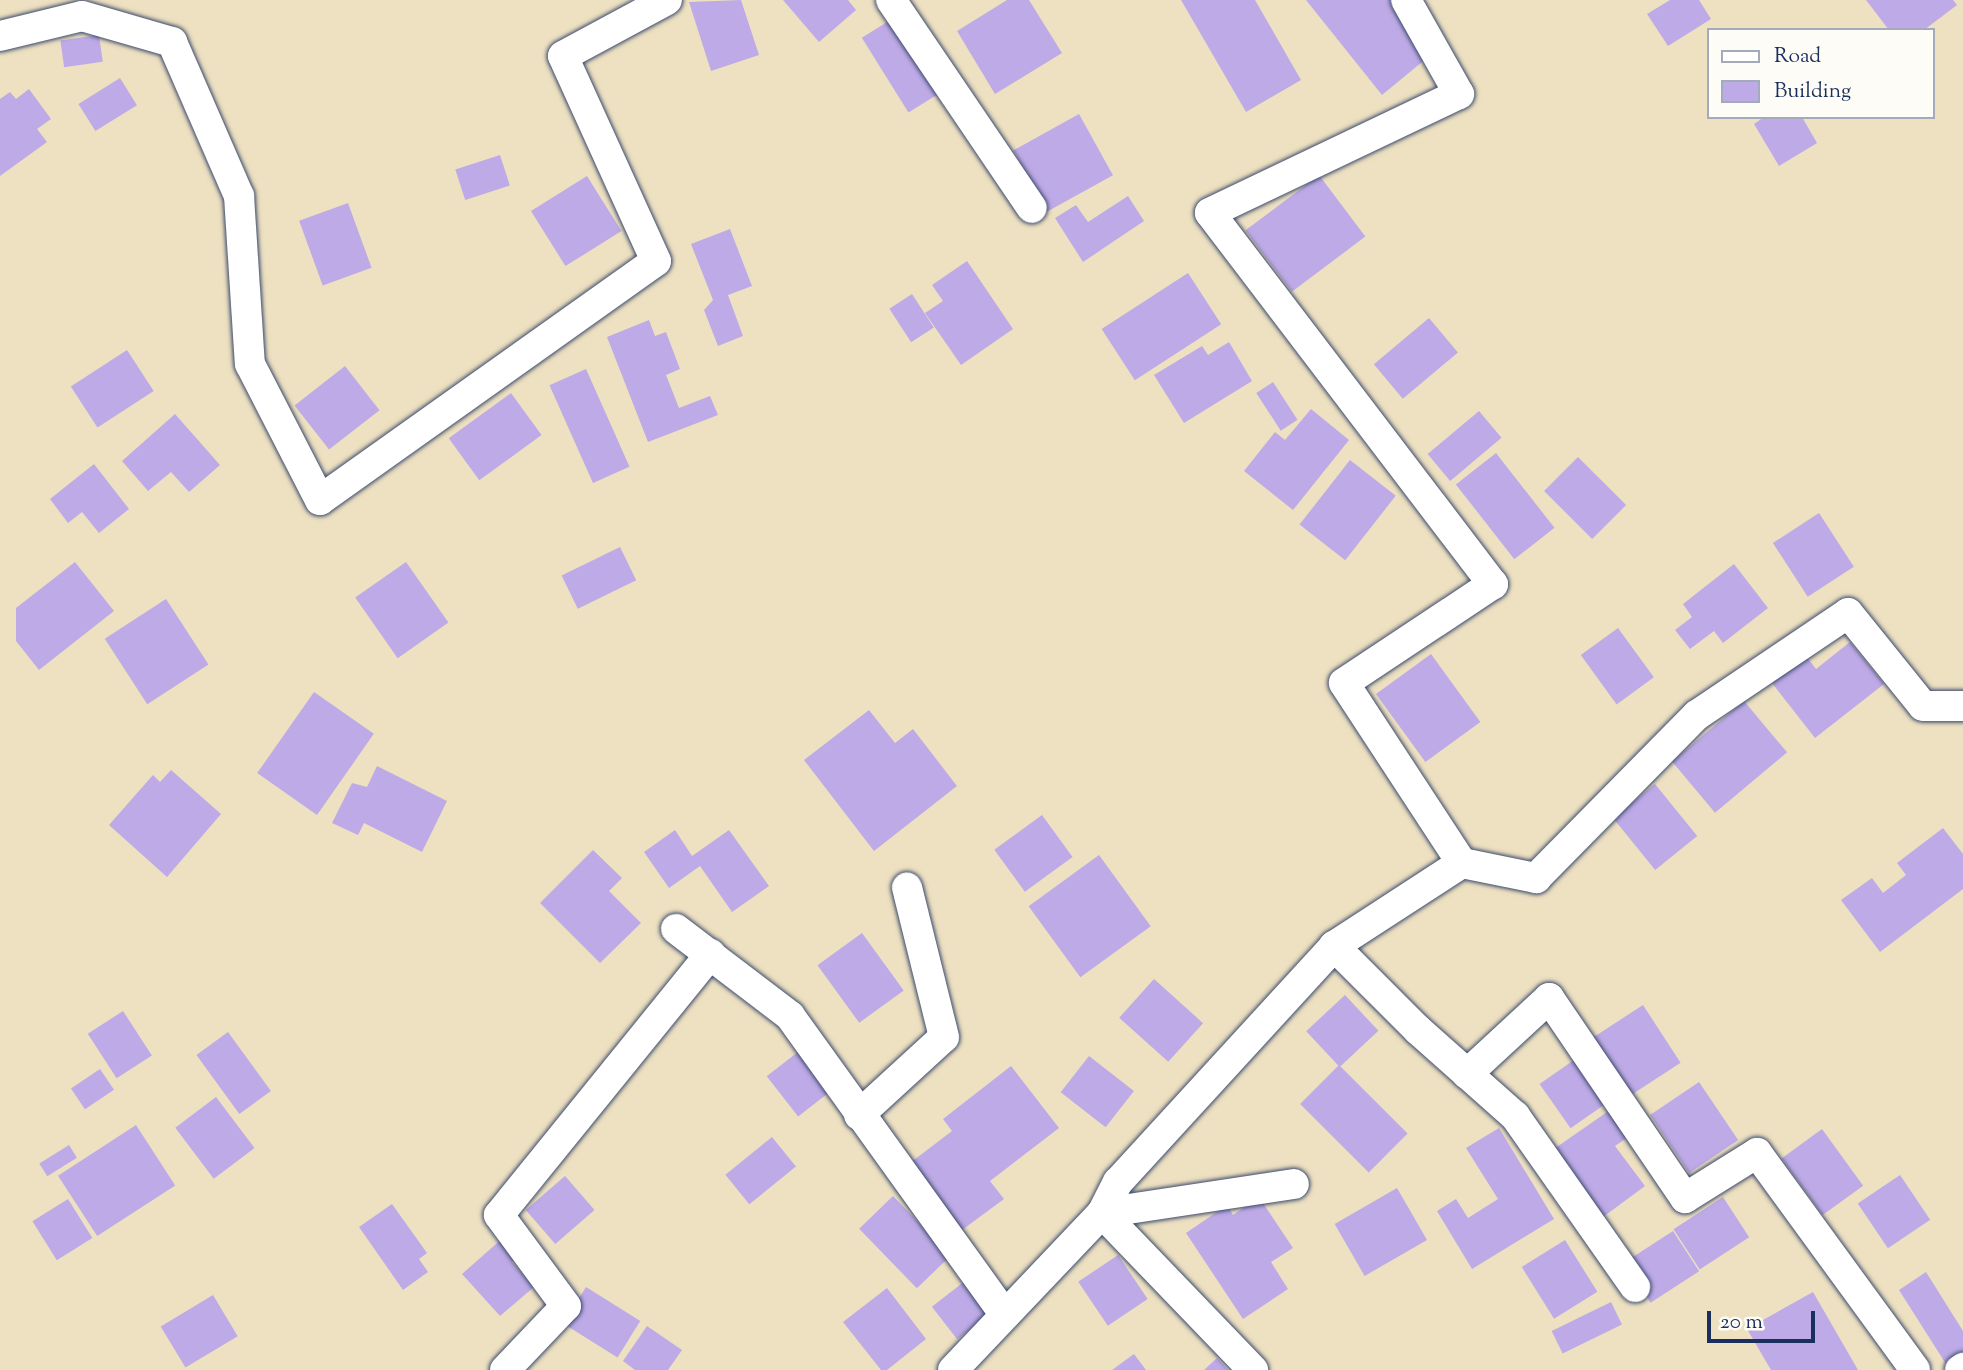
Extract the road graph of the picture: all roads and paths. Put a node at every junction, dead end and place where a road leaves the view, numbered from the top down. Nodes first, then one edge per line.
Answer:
1 (667, 0) edge
2 (891, 0) edge
3 (1406, 0) edge
4 (0, 36) edge
5 (1032, 208) dead end
6 (1963, 706) edge
7 (1462, 863) junction
8 (907, 888) dead end
9 (676, 929) dead end
10 (1334, 946) junction
11 (710, 954) junction
12 (1467, 1074) junction
13 (859, 1115) junction
14 (1294, 1184) dead end
15 (1102, 1213) junction
16 (1635, 1287) dead end
17 (1005, 1315) junction
18 (505, 1370) edge
19 (953, 1370) edge
20 (1253, 1370) edge
21 (1915, 1370) edge

1 - 4 street
2 - 5 street
3 - 7 street
6 - 7 street
7 - 10 street
8 - 13 street
9 - 11 street
10 - 12 street
10 - 15 street
11 - 13 street
11 - 18 street
12 - 16 street
12 - 21 street
13 - 17 street
14 - 15 street
15 - 17 street
15 - 20 street
17 - 19 street

